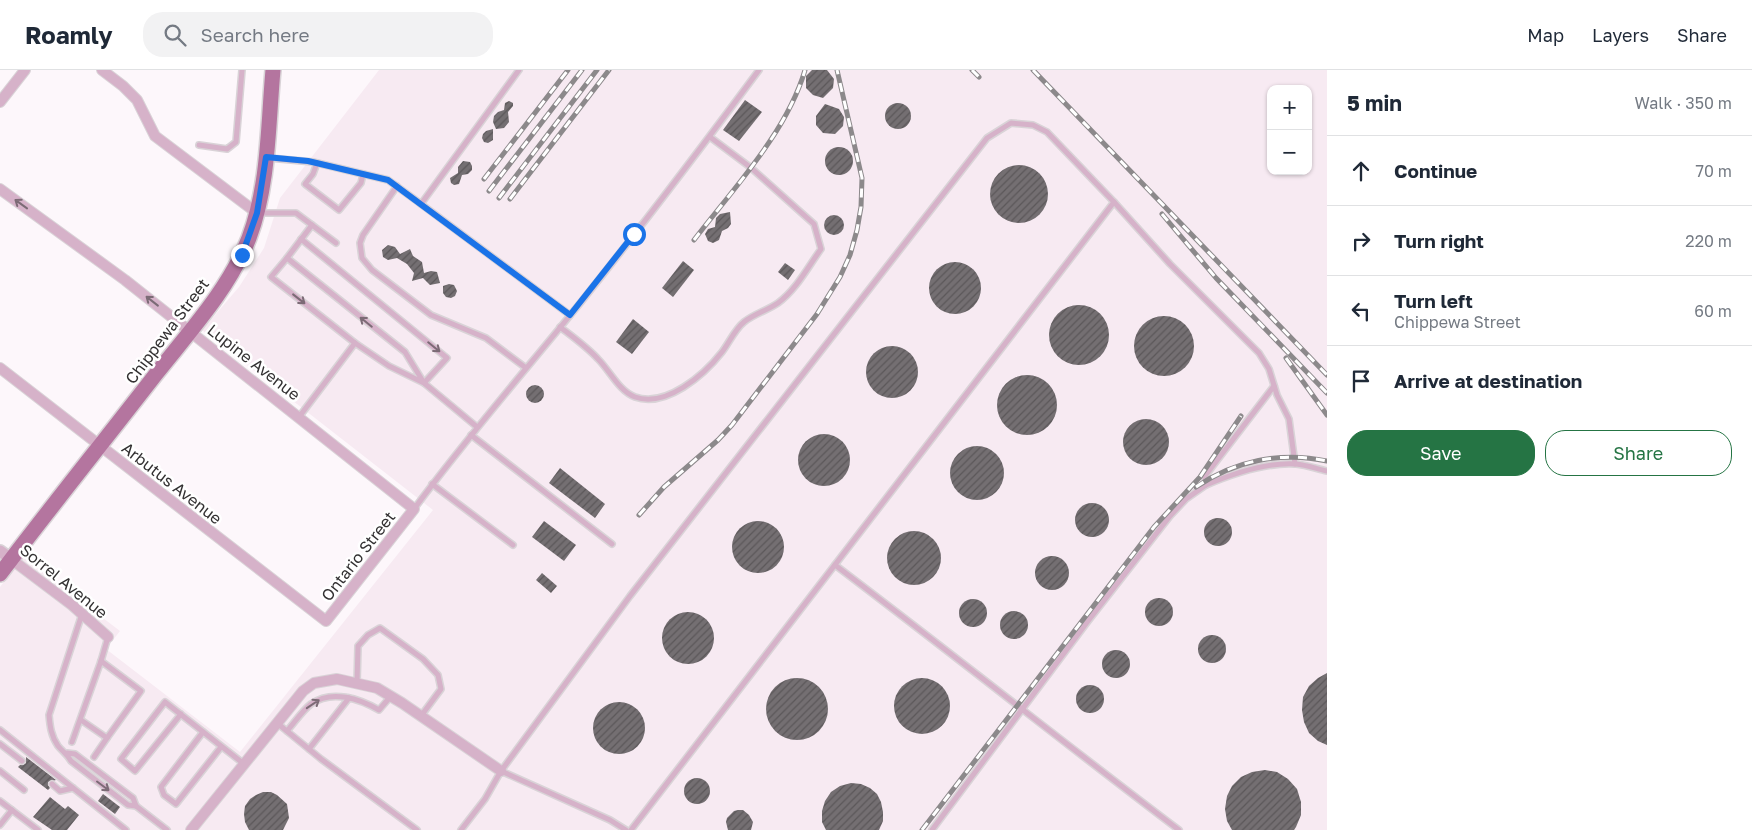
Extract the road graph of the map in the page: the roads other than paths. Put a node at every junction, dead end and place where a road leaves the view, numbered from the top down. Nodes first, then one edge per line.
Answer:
1 (25, 70) edge
2 (102, 70) edge
3 (242, 70) edge
4 (273, 70) edge
5 (519, 70) edge
6 (759, 70) edge
7 (0, 102) edge
8 (710, 137) junction
9 (199, 145) dead end
10 (266, 157) junction
11 (317, 163) junction
12 (363, 174) junction
13 (396, 186) junction
14 (0, 189) edge
15 (1114, 202) junction
16 (421, 204) junction
17 (257, 213) junction
18 (312, 225) junction
19 (301, 239) junction
20 (336, 243) dead end
21 (287, 258) junction
22 (570, 315) junction
23 (560, 327) junction
24 (190, 331) junction
25 (355, 343) junction
26 (0, 368) edge
27 (526, 368) junction
28 (424, 383) junction
29 (1274, 386) junction
30 (299, 417) junction
31 (477, 427) junction
32 (471, 434) junction
33 (100, 447) junction
34 (1296, 464) junction
35 (1327, 470) edge
36 (432, 484) junction
37 (1206, 485) junction
38 (414, 509) junction
39 (612, 544) dead end
40 (513, 545) dead end
41 (5, 555) edge
42 (835, 564) junction
43 (0, 574) edge
44 (82, 614) junction
45 (326, 621) joint
46 (108, 637) joint
47 (101, 661) junction
48 (357, 683) junction
49 (390, 696) junction
50 (349, 698) junction
51 (1022, 710) junction
52 (180, 714) junction
53 (421, 716) junction
54 (81, 720) junction
55 (277, 723) junction
56 (288, 731) junction
57 (1, 732) edge
58 (203, 732) junction
59 (107, 738) junction
60 (72, 742) dead end
61 (0, 744) edge
62 (222, 746) junction
63 (309, 749) junction
64 (67, 754) junction
65 (94, 757) dead end
66 (22, 762) dead end
67 (244, 764) junction
68 (0, 771) edge
69 (500, 771) junction
70 (52, 784) dead end
71 (73, 788) junction
72 (24, 790) dead end
73 (0, 801) edge
74 (136, 806) junction
75 (12, 810) junction
76 (0, 825) edge
77 (38, 830) edge
78 (126, 830) edge
79 (167, 830) edge
80 (191, 830) edge
81 (417, 830) edge
82 (461, 830) edge
83 (625, 830) edge
84 (631, 830) edge
85 (932, 830) edge
86 (1179, 830) edge

1 - 7 street
2 - 17 street
3 - 9 lane
4 - 10 main road, Chippewa Street
5 - 16 lane
6 - 8 lane
8 - 22 lane
8 - 23 lane
10 - 11 lane
10 - 17 main road, Chippewa Street
11 - 12 lane
11 - 12 lane
12 - 13 lane
13 - 16 lane
13 - 27 lane
24 -> 14 street, Lupine Avenue
15 - 29 lane
15 - 42 lane
15 - 69 lane
16 - 22 lane
17 - 18 lane
17 - 24 main road, Chippewa Street
18 - 19 lane
18 - 20 lane
19 - 21 lane
19 -> 28 lane
21 -> 25 lane
28 -> 21 lane
22 - 23 lane
23 - 27 lane
24 - 30 street, Lupine Avenue
24 - 33 main road, Chippewa Street
25 - 28 lane
25 - 30 lane
26 - 33 street, Arbutus Avenue
27 - 31 lane
28 - 31 lane
29 - 34 lane
29 - 37 lane
30 - 38 street, Lupine Avenue
31 - 32 lane
32 - 36 lane
32 - 39 lane
33 - 41 main road, Chippewa Street
33 - 45 street, Arbutus Avenue
34 - 35 lane
34 - 37 lane
36 - 38 lane
36 - 40 lane
37 - 51 lane
38 - 45 street, Ontario Street
41 - 43 main road, Chippewa Street
41 - 44 street, Sorrel Avenue
42 - 51 lane
42 - 84 lane
44 - 46 street, Sorrel Avenue
44 - 64 lane
46 - 47 lane
47 - 54 lane
47 - 59 lane
48 - 49 street
48 - 53 lane
48 - 55 street
49 - 50 lane
49 - 53 street
56 -> 50 lane
50 - 63 lane
51 - 85 lane
51 - 86 lane
52 - 52 lane
52 - 58 lane
53 - 69 street
54 - 59 lane
54 - 60 lane
55 - 56 lane
55 - 67 street
56 - 63 lane
57 - 71 lane
58 - 62 lane
58 - 62 lane
59 - 65 lane
61 - 66 lane
62 - 67 lane
63 - 81 lane
64 -> 74 lane
64 - 74 lane
67 - 80 street
68 - 72 lane
69 - 82 lane
69 - 83 lane
70 - 71 lane
71 - 78 lane
73 - 75 lane
74 - 79 lane
75 - 76 lane
75 - 77 lane

